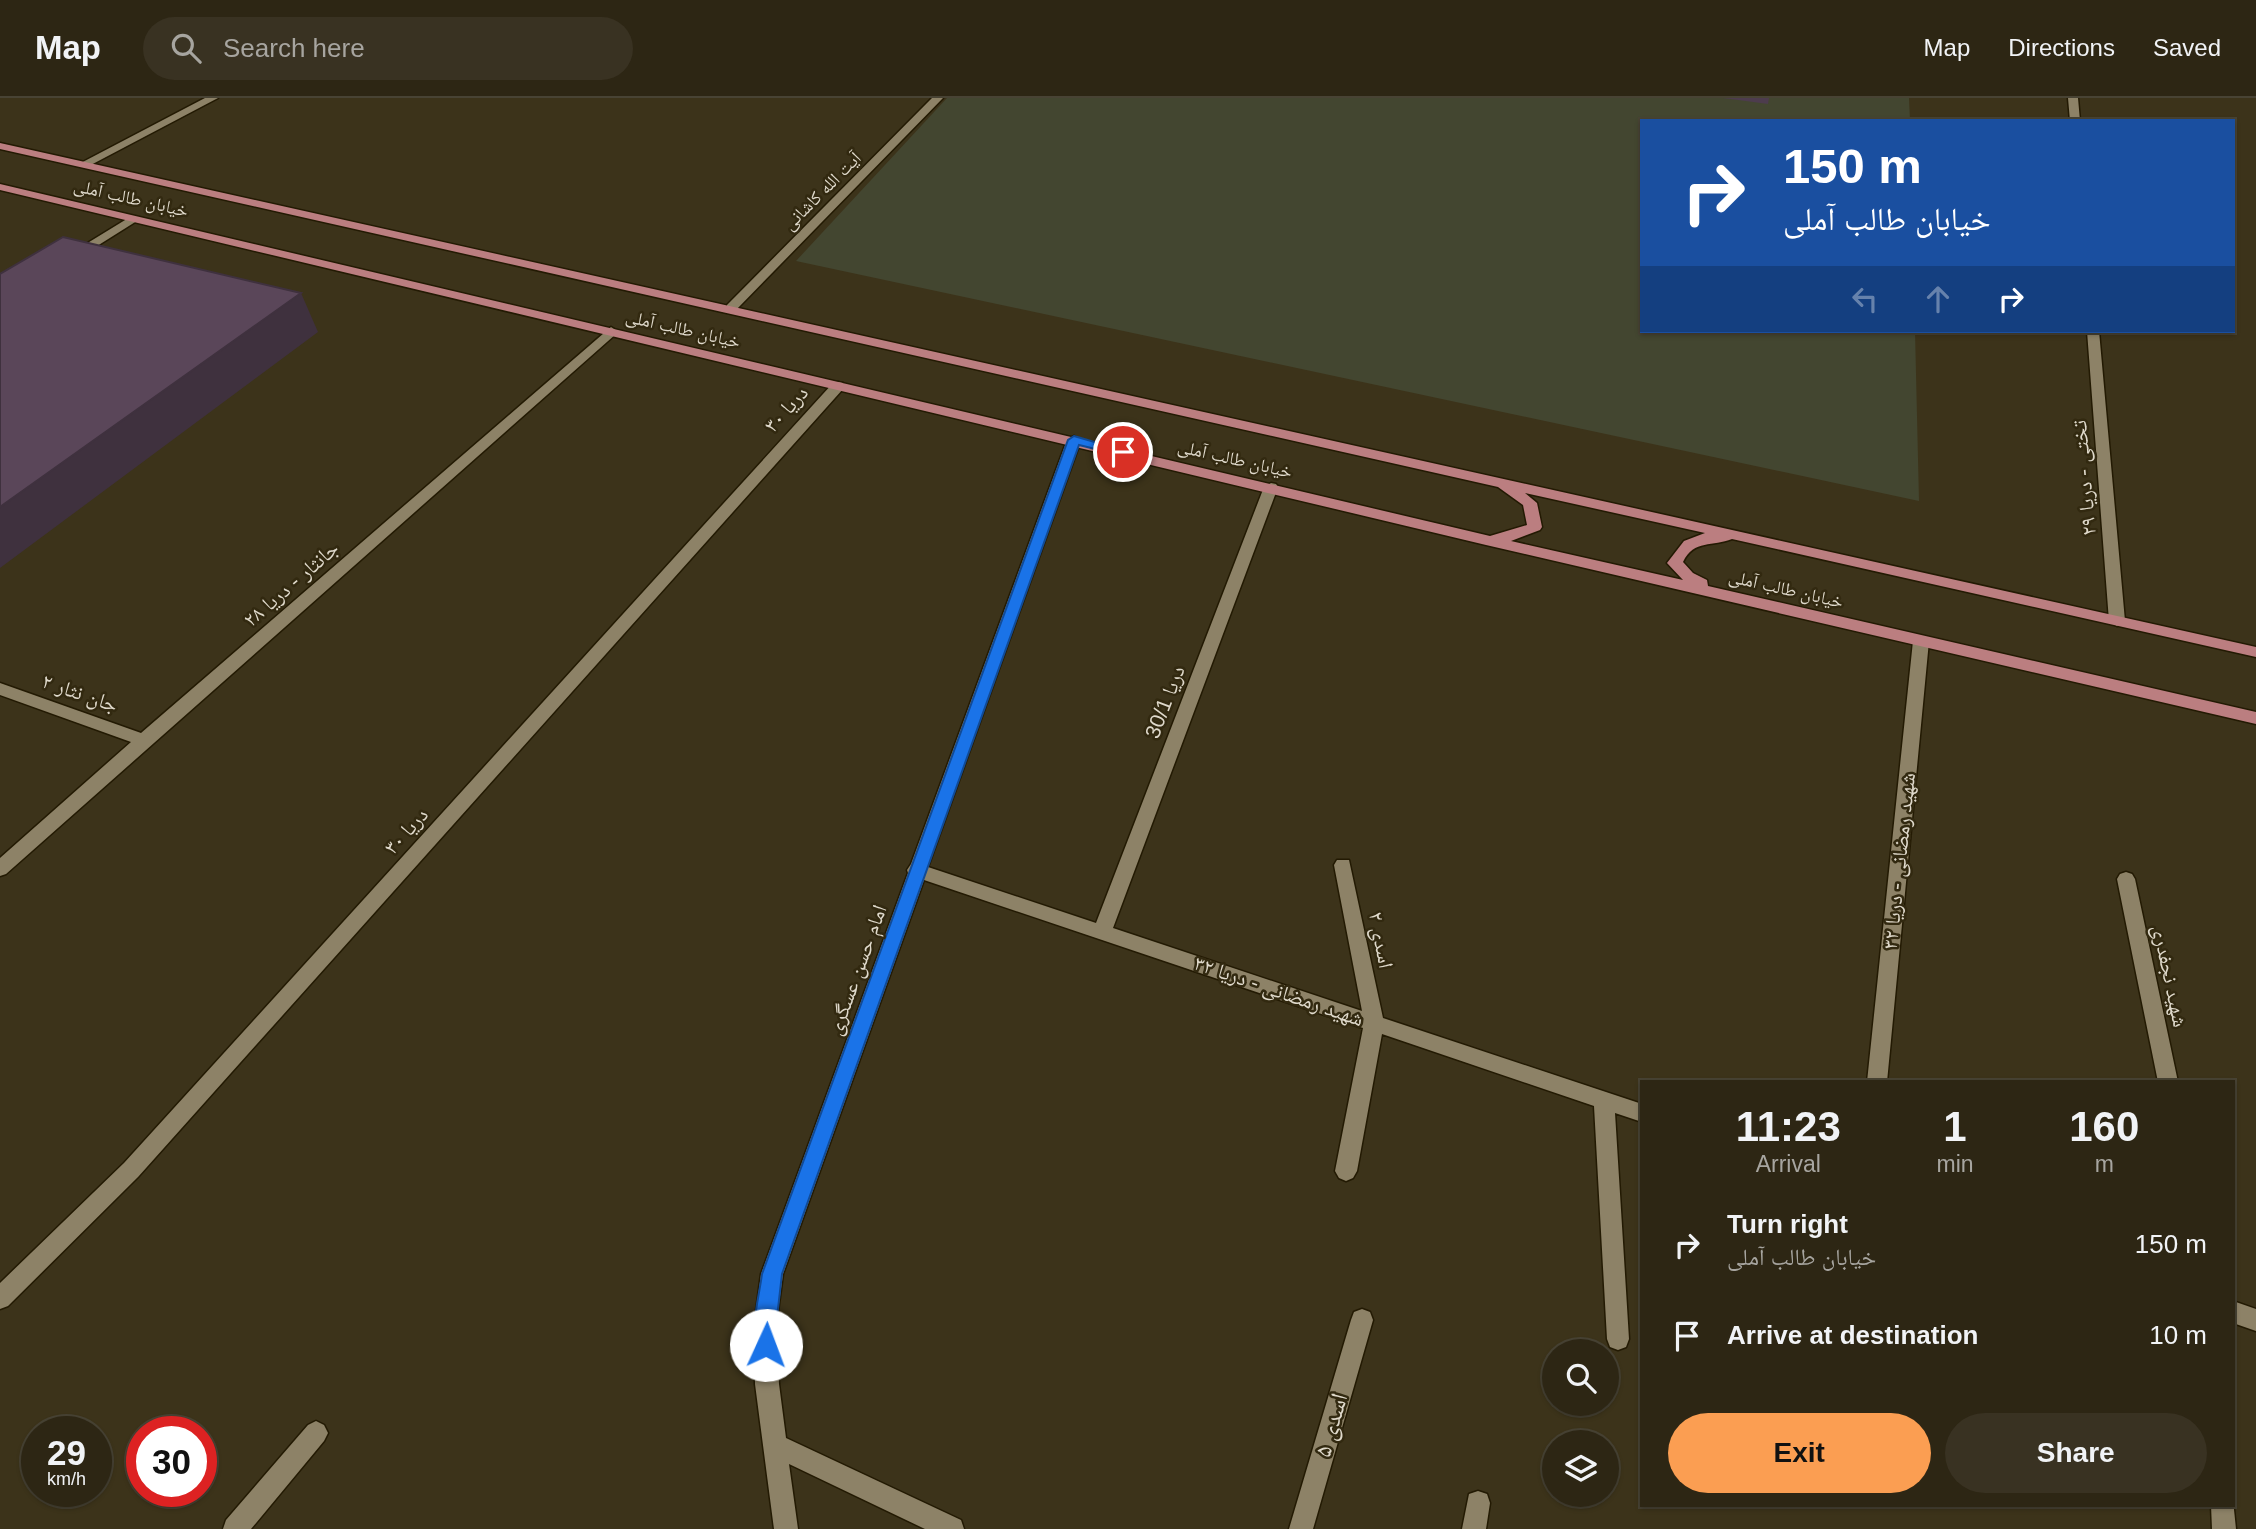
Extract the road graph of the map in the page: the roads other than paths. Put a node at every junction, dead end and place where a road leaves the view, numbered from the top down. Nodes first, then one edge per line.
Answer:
1 (213, 98) edge
2 (938, 98) edge
3 (2073, 98) edge
4 (2075, 119) edge
5 (0, 146) edge
6 (83, 165) junction
7 (0, 187) edge
8 (134, 219) junction
9 (67, 260) edge
10 (731, 308) junction
11 (611, 331) junction
12 (2093, 333) edge
13 (838, 386) junction
14 (1074, 440) junction
15 (1496, 480) junction
16 (1271, 487) junction
17 (1754, 538) junction
18 (1486, 540) junction
19 (1717, 592) junction
20 (2117, 621) junction
21 (1921, 641) junction
22 (2256, 652) edge
23 (0, 689) edge
24 (2256, 718) edge
25 (144, 740) junction
26 (1343, 864) dead end
27 (0, 869) edge
28 (916, 870) junction
29 (2126, 879) dead end
30 (1102, 932) junction
31 (1374, 1023) junction
32 (1877, 1080) edge
33 (2168, 1080) edge
34 (1604, 1101) junction
35 (1640, 1112) edge
36 (1346, 1171) dead end
37 (0, 1298) edge
38 (2235, 1313) edge
39 (1362, 1320) dead end
40 (2256, 1320) edge
41 (1618, 1339) dead end
42 (316, 1433) dead end
43 (775, 1446) junction
44 (1478, 1503) dead end
45 (2223, 1507) edge
46 (235, 1529) edge
47 (786, 1529) edge
48 (952, 1529) edge
49 (1301, 1529) edge
50 (1474, 1529) edge
51 (2224, 1529) edge

1 - 6 street
2 - 10 street, آیت الله کاشانی
3 - 4 street
5 - 6 main road, خیابان طالب آملی
6 - 10 main road, خیابان طالب آملی
7 - 8 main road, خیابان طالب آملی
8 - 9 street
8 - 11 main road, خیابان طالب آملی
10 - 15 main road, خیابان طالب آملی
11 - 13 main road, خیابان طالب آملی
11 - 25 street, جانثار - دریا ۲۸
12 - 20 street, تختی - دریا ۲۹
13 - 14 main road, خیابان طالب آملی
13 - 37 street, دریا ۳۰
14 - 16 main road, خیابان طالب آملی
14 - 28 street, امام حسن عسگری
15 - 17 main road, خیابان طالب آملی
15 - 18 main road
16 - 18 main road, خیابان طالب آملی
16 - 30 street, دریا 30/1
17 - 19 main road
17 - 20 main road, خیابان طالب آملی
18 - 19 main road, خیابان طالب آملی
19 - 21 main road, خیابان طالب آملی
20 - 22 main road, خیابان طالب آملی
21 - 24 main road, خیابان طالب آملی
21 - 32 street, شهید رمضانی - دریا ۳۲
23 - 25 street, جان نثار ۲
25 - 27 street, جانثار - دریا ۲۸
26 - 31 street, اسدی ۲
28 - 30 street, شهید رمضانی - دریا ۳۲
28 - 43 street, امام حسن عسگری
29 - 33 street, شهید نجفدری
30 - 31 street, شهید رمضانی - دریا ۳۲
31 - 34 street, شهید رمضانی - دریا ۳۲
31 - 36 street
34 - 35 street, شهید رمضانی - دریا ۳۲
34 - 41 street
38 - 40 street
39 - 49 street, اسدی ۵
42 - 46 street
43 - 47 street, امام حسن عسگری
43 - 48 street
44 - 50 street
45 - 51 street

